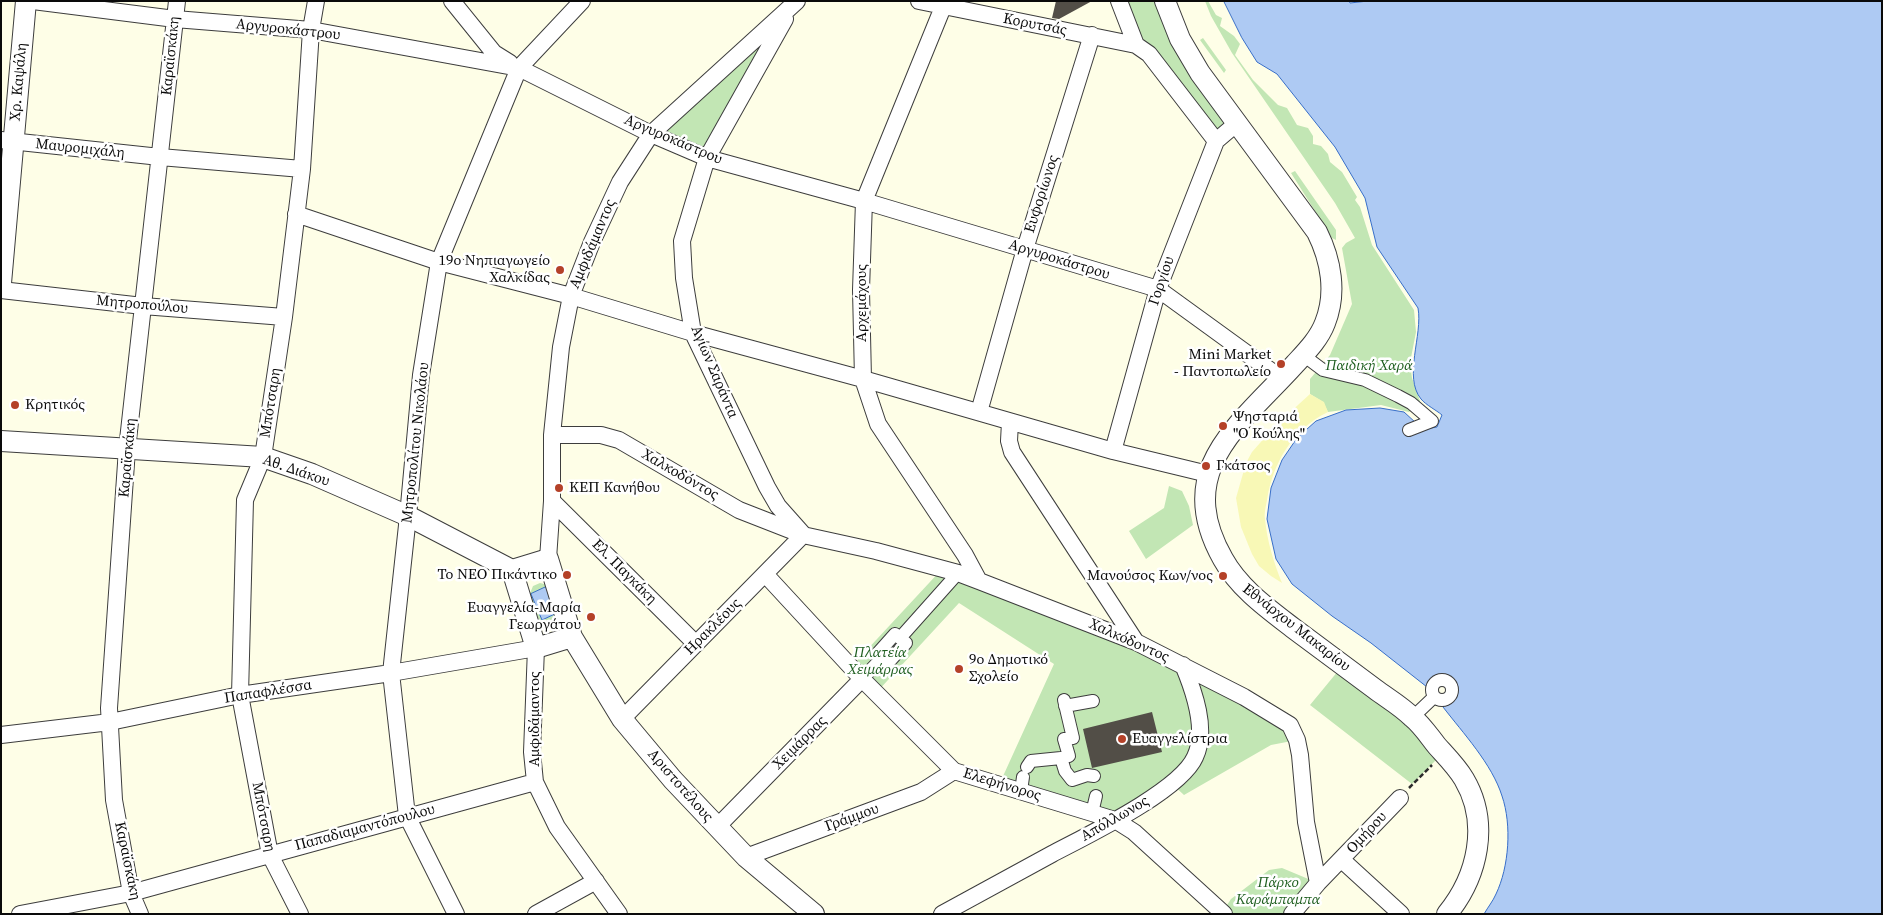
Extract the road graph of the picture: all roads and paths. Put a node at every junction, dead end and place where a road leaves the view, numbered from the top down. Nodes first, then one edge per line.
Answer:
1 (26, 1) edge
2 (33, 1) edge
3 (176, 1) edge
4 (316, 1) edge
5 (582, 1) edge
6 (919, 1) edge
7 (1119, 1) edge
8 (1165, 1) edge
9 (454, 2) edge
10 (794, 4) edge
11 (943, 7) junction
12 (175, 19) junction
13 (311, 30) junction
14 (1092, 35) junction
15 (1142, 49) junction
16 (519, 68) junction
17 (1236, 124) junction
18 (651, 134) junction
19 (8, 141) edge
20 (1216, 141) junction
21 (160, 157) junction
22 (707, 158) junction
23 (302, 169) junction
24 (864, 201) junction
25 (296, 214) junction
26 (1025, 249) junction
27 (439, 262) junction
28 (1, 283) edge
29 (1158, 289) junction
30 (1, 290) edge
31 (571, 296) junction
32 (143, 306) junction
33 (284, 317) junction
34 (693, 333) junction
35 (1303, 355) junction
36 (862, 379) junction
37 (1282, 379) junction
38 (979, 412) junction
39 (1010, 422) junction
40 (1409, 430) dead end
41 (552, 435) junction
42 (1, 441) edge
43 (128, 450) junction
44 (1113, 451) junction
45 (263, 458) junction
46 (1208, 474) junction
47 (552, 501) junction
48 (408, 516) junction
49 (803, 535) junction
50 (548, 559) junction
51 (512, 570) junction
52 (764, 574) junction
53 (958, 574) junction
54 (979, 581) junction
55 (572, 637) junction
56 (1136, 642) junction
57 (696, 644) junction
58 (536, 648) junction
59 (1183, 665) junction
60 (391, 673) junction
61 (862, 679) junction
62 (240, 696) junction
63 (1434, 697) dead end
64 (1093, 701) dead end
65 (1413, 717) junction
66 (622, 719) junction
67 (110, 722) junction
68 (1, 735) edge
69 (1443, 753) junction
70 (1061, 758) junction
71 (954, 771) junction
72 (1094, 776) dead end
73 (1024, 778) junction
74 (535, 782) junction
75 (1096, 796) dead end
76 (1400, 798) joint
77 (1092, 813) junction
78 (407, 816) junction
79 (1115, 820) junction
80 (716, 827) junction
81 (270, 855) junction
82 (746, 857) junction
83 (1342, 860) junction
84 (596, 881) junction
85 (1318, 883) junction
86 (131, 894) junction
87 (20, 914) edge
88 (140, 914) edge
89 (300, 914) edge
90 (456, 914) edge
91 (536, 914) edge
92 (619, 914) edge
93 (814, 914) edge
94 (942, 914) edge
95 (1224, 914) edge
96 (1292, 914) edge
97 (1401, 914) edge
98 (1447, 914) edge

1 - 19 street, Χρ. Καψάλη
2 - 12 street, Αργυροκάστρου
3 - 12 street, Καραϊσκάκη
4 - 13 street, Μπότσαρη
5 - 16 street, Μητροπολίτου Νικολάου
6 - 11 street, Κορυτσάς
7 - 15 street
8 - 17 street
9 - 16 street
10 - 18 street, Αμφιδάμαντος
10 - 22 street, Αγίων Σαράντα
11 - 14 street, Κορυτσάς
11 - 24 street, Αρχεμάχους
12 - 13 street, Αργυροκάστρου
12 - 21 street, Καραϊσκάκη
13 - 16 street, Αργυροκάστρου
13 - 23 street, Μπότσαρη
14 - 15 street, Κορυτσάς
14 - 26 street, Ευφορίωνος
15 - 20 street
16 - 18 street, Αργυροκάστρου
16 - 27 street, Μητροπολίτου Νικολάου
17 - 20 street, Γοργίου
17 - 35 street, Εθνάρχου Μακαρίου
18 - 22 street, Αργυροκάστρου
18 - 31 street, Αμφιδάμαντος
19 - 21 street, Μαυρομιχάλη
19 - 28 street, Χρ. Καψάλη
20 - 29 street, Γοργίου
21 - 23 street, Μαυρομιχάλη
21 - 32 street, Καραϊσκάκη
22 - 24 street, Αργυροκάστρου
22 - 34 street, Αγίων Σαράντα
23 - 25 street, Μπότσαρη
24 - 26 street, Αργυροκάστρου
24 - 36 street, Αρχεμάχους
25 - 27 street
25 - 33 street, Μπότσαρη
26 - 29 street, Αργυροκάστρου
26 - 38 street, Ευφορίωνος
27 - 31 street
27 - 48 street, Μητροπολίτου Νικολάου
29 - 37 street, Αργυροκάστρου
29 - 44 street, Γοργίου
30 - 32 street, Μητροπούλου
31 - 34 street
31 - 41 street, Αμφιδάμαντος
32 - 33 street, Μητροπούλου
32 - 43 street, Καραϊσκάκη
33 - 45 street, Μπότσαρη
34 - 36 street
34 - 49 street, Αγίων Σαράντα
35 - 37 street, Εθνάρχου Μακαρίου
35 - 40 street
36 - 38 street
36 - 54 street, Αρχεμάχους
37 - 46 street, Εθνάρχου Μακαρίου
38 - 39 street
39 - 44 street
39 - 56 street
41 - 47 street, Αμφιδάμαντος
41 - 49 street, Χαλκοδόντος
42 - 43 street, Αθ. Διάκου
43 - 45 street, Αθ. Διάκου
43 - 67 street, Καραϊσκάκη
44 - 46 street
45 - 48 street, Αθ. Διάκου
45 - 62 street, Μπότσαρη
46 - 65 street, Εθνάρχου Μακαρίου
47 - 50 street, Αμφιδάμαντος
47 - 57 street, Ελ. Παγκάκη
48 - 51 street, Αθ. Διάκου
48 - 60 street, Μητροπολίτου Νικολάου
49 - 52 street, Ηρακλέους
49 - 53 street, Χαλκόδοντος
50 - 51 street
50 - 55 street, Αριστοτέλους
51 - 58 street
52 - 57 street, Ηρακλέους
52 - 61 street, Ελεφήνορος
53 - 54 street, Χαλκόδοντος
53 - 61 street, Χειμάρρας
54 - 56 street, Χαλκόδοντος
55 - 58 street
55 - 66 street, Αριστοτέλους
56 - 59 street, Χαλκόδοντος
57 - 66 street, Ηρακλέους
58 - 60 street, Παπαφλέσσα
58 - 74 street, Αμφιδάμαντος
59 - 79 street, Απόλλωνος
59 - 85 street, Χαλκόδοντος
60 - 62 street, Παπαφλέσσα
60 - 78 street, Μητροπολίτου Νικολάου
61 - 71 street, Ελεφήνορος
61 - 80 street, Χειμάρρας
62 - 67 street, Παπαφλέσσα
62 - 81 street, Μπότσαρη
63 - 65 street
64 - 70 street
65 - 69 street, Εθνάρχου Μακαρίου
66 - 80 street, Αριστοτέλους
67 - 68 street, Παπαφλέσσα
67 - 86 street, Καραϊσκάκη
69 - 76 path
69 - 98 street, Εθνάρχου Μακαρίου
70 - 72 street
70 - 73 street
71 - 73 street, Ελεφήνορος
71 - 82 street, Γράμμου
73 - 77 street, Ελεφήνορος
74 - 78 street, Παπαδιαμαντόπουλου
74 - 84 street, Αμφιδάμαντος
75 - 77 street
76 - 83 street, Ομήρου
77 - 79 street, Ελεφήνορος
78 - 81 street, Παπαδιαμαντόπουλου
78 - 90 street, Μητροπολίτου Νικολάου
79 - 94 street, Απόλλωνος
79 - 95 street, Ελεφήνορος
80 - 82 street, Αριστοτέλους
81 - 86 street, Παπαδιαμαντόπουλου
81 - 89 street, Μπότσαρη
82 - 93 street, Αριστοτέλους
83 - 85 street, Ομήρου
83 - 97 street
84 - 91 street
84 - 92 street, Αμφιδάμαντος
85 - 96 street, Ομήρου
86 - 87 street, Παπαδιαμαντόπουλου
86 - 88 street, Καραϊσκάκη

